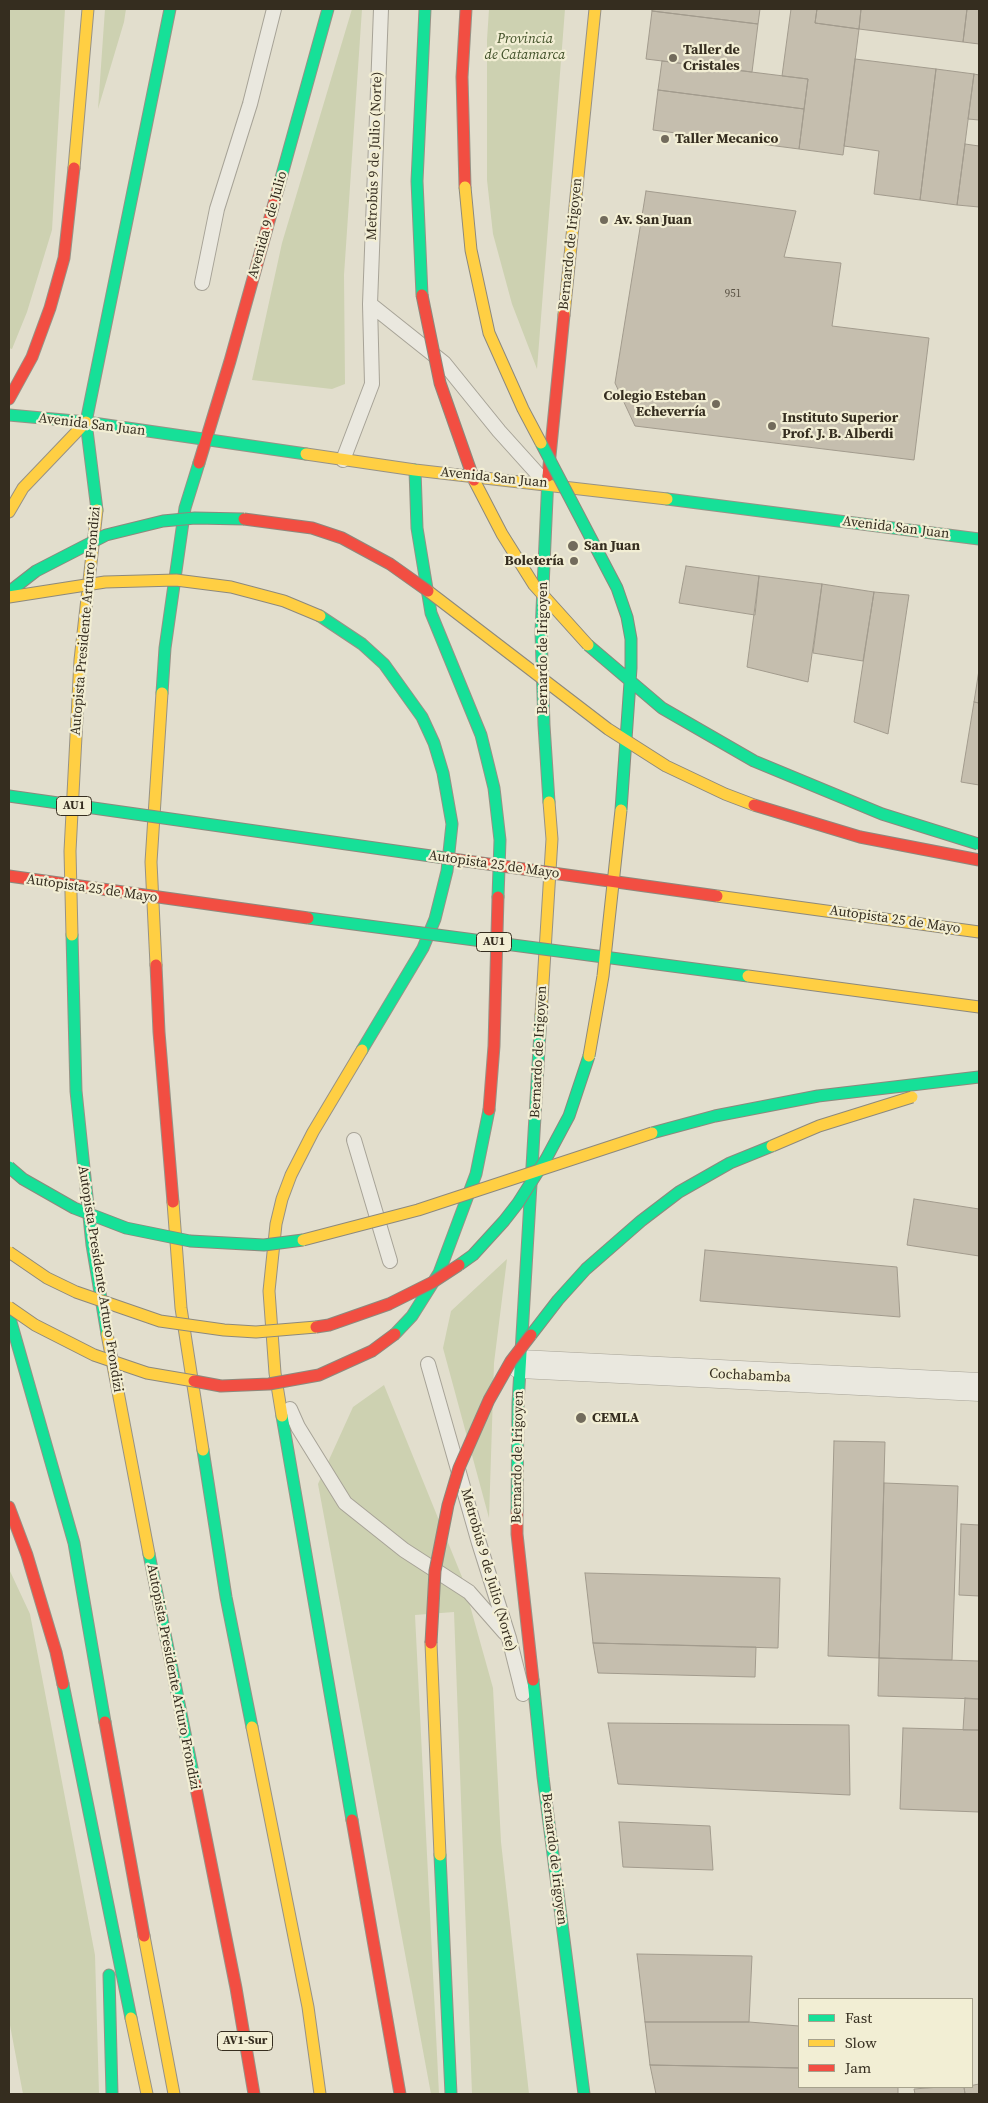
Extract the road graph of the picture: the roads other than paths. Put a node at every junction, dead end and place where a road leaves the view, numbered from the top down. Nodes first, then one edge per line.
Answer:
1 (88, 9) edge
2 (170, 9) edge
3 (274, 9) edge
4 (328, 9) edge
5 (381, 9) edge
6 (424, 9) edge
7 (466, 9) edge
8 (595, 9) edge
9 (202, 283) dead end
10 (370, 304) junction
11 (9, 398) edge
12 (9, 415) edge
13 (86, 422) junction
14 (205, 440) junction
15 (343, 460) junction
16 (415, 470) junction
17 (546, 484) junction
18 (9, 512) edge
19 (979, 539) edge
20 (9, 592) edge
21 (9, 597) edge
22 (9, 796) edge
23 (979, 845) edge
24 (979, 860) edge
25 (9, 876) edge
26 (979, 932) edge
27 (605, 956) junction
28 (979, 1006) edge
29 (979, 1078) edge
30 (354, 1140) dead end
31 (9, 1167) edge
32 (9, 1252) edge
33 (390, 1261) dead end
34 (9, 1307) edge
35 (9, 1315) edge
36 (428, 1364) dead end
37 (520, 1364) junction
38 (275, 1373) junction
39 (979, 1388) edge
40 (9, 1507) edge
41 (508, 1638) junction
42 (543, 1777) junction
43 (101, 1864) junction
44 (112, 2094) edge
45 (147, 2094) edge
46 (174, 2094) edge
47 (254, 2094) edge
48 (320, 2094) edge
49 (400, 2094) edge
50 (451, 2094) edge
51 (584, 2094) edge

1 - 11 main road
2 - 13 main road
3 - 9 lane
4 - 14 main road, Avenida 9 de Julio
5 - 10 lane, Metrobús 9 de Julio (Norte)
6 - 23 main road, bridge
7 - 27 main road, bridge
8 - 17 main road, Bernardo de Irigoyen
10 - 15 lane, Metrobús 9 de Julio (Norte)
10 - 17 lane
12 - 13 main road, Avenida San Juan
13 - 14 main road, Avenida San Juan
13 - 18 main road
13 - 47 main road, Autopista Presidente Arturo Frondizi / AV1-Sur
14 - 15 main road, Avenida San Juan
14 - 48 main road
15 - 16 main road, Avenida San Juan
16 - 17 main road, Avenida San Juan
16 - 34 main road, bridge
17 - 19 main road, Avenida San Juan
17 - 37 main road, Bernardo de Irigoyen
20 - 24 main road, bridge
21 - 38 main road, bridge
22 - 26 main road, Autopista 25 de Mayo / AU1, bridge
25 - 27 main road, Autopista 25 de Mayo / AU1, bridge
27 - 28 main road, Autopista 25 de Mayo / AU1, bridge
27 - 32 main road, bridge
29 - 31 main road, bridge
29 - 50 main road, bridge
30 - 33 lane
35 - 46 main road
36 - 41 lane, Metrobús 9 de Julio (Norte)
37 - 39 street, Cochabamba
37 - 42 main road, Bernardo de Irigoyen
38 - 41 lane
38 - 49 main road
40 - 43 main road
41 - 42 lane, Metrobús 9 de Julio (Norte)
42 - 51 main road, Bernardo de Irigoyen
43 - 44 main road
43 - 45 main road

